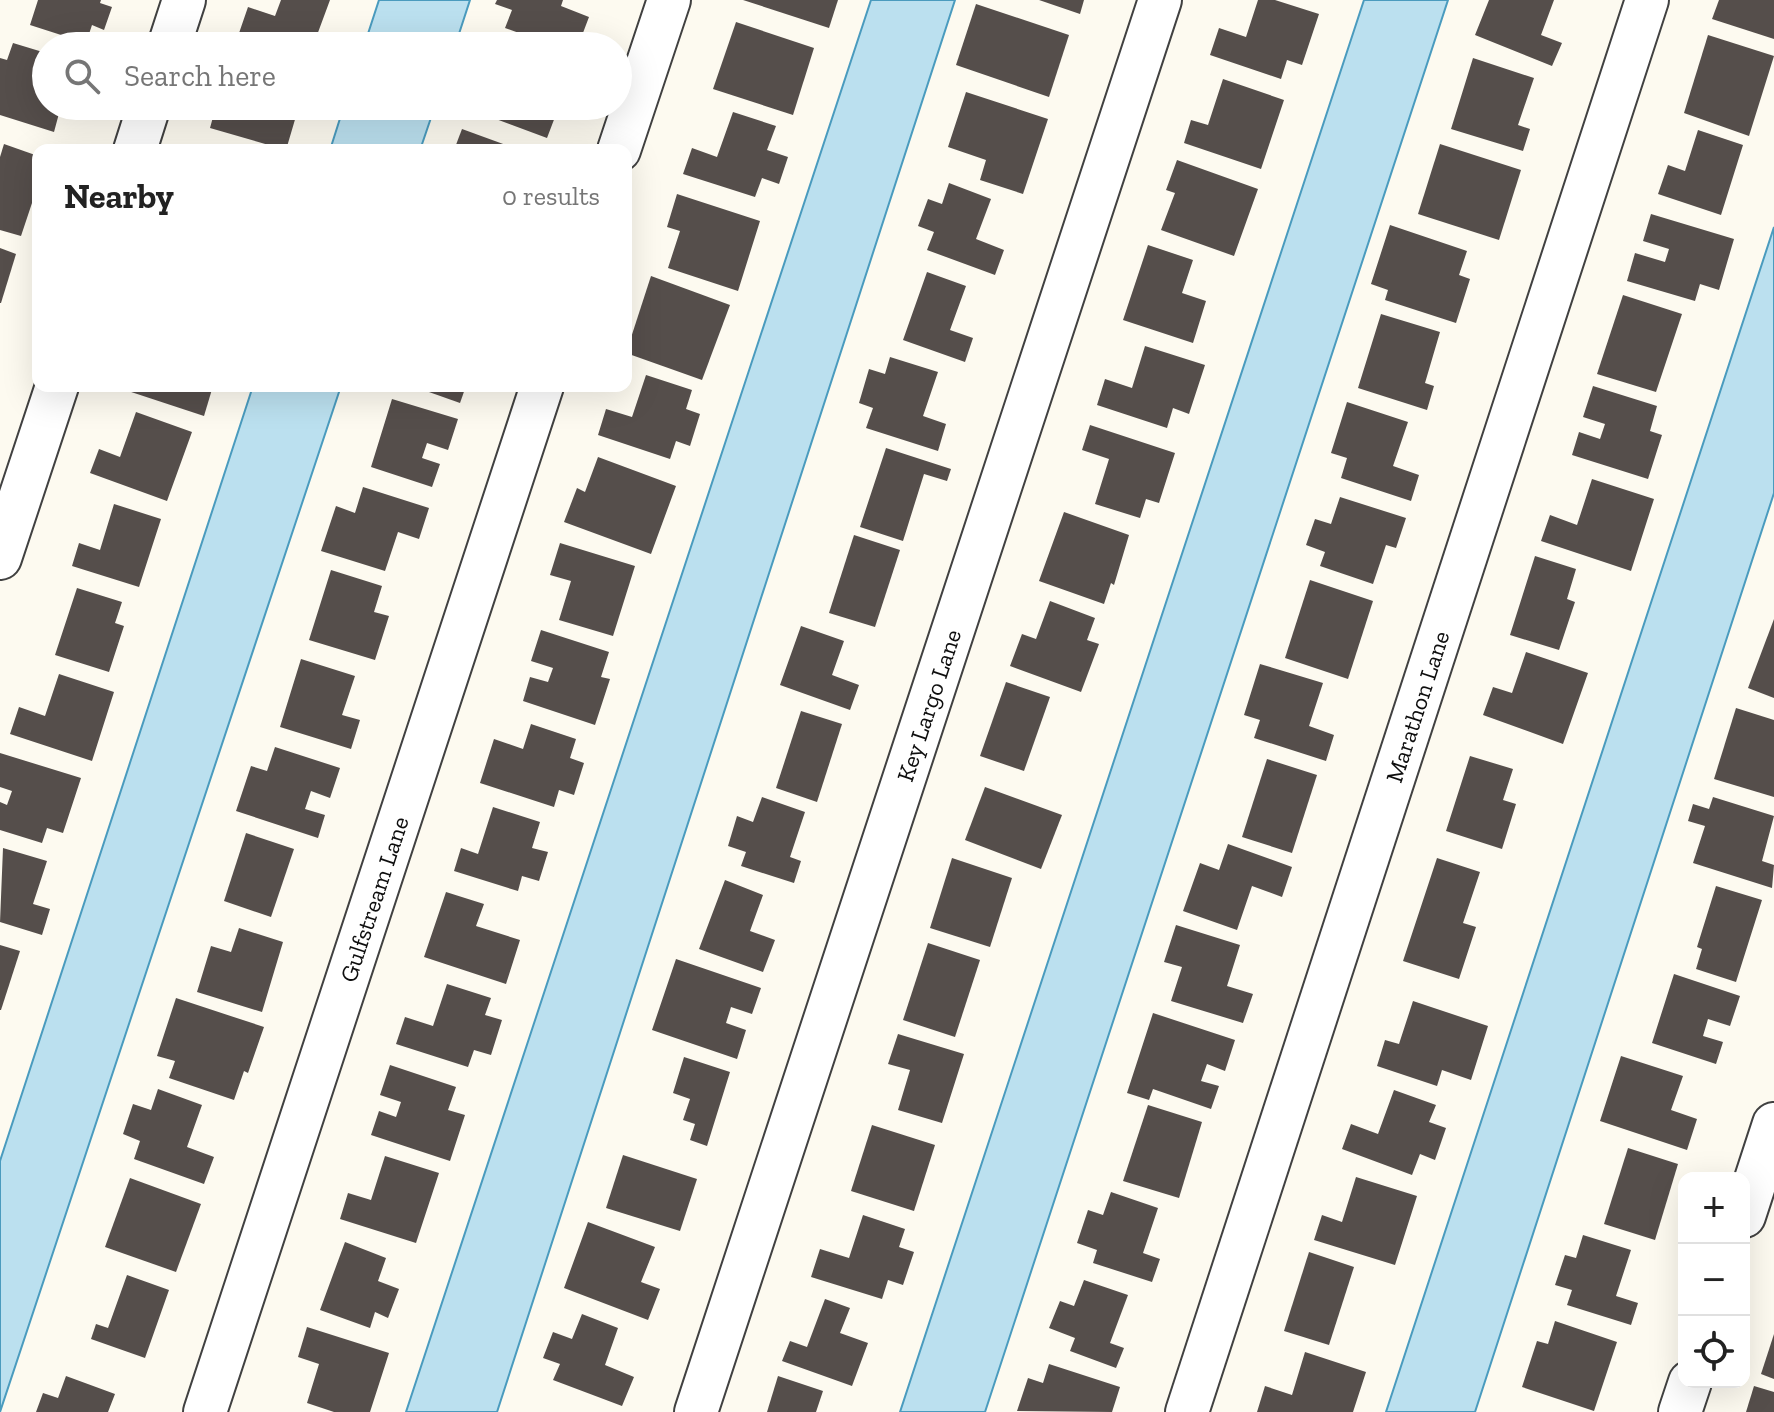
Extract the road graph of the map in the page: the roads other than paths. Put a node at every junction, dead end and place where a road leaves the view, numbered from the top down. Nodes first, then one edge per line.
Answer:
1 (184, 0) edge
2 (669, 0) edge
3 (1160, 0) edge
4 (1647, 0) edge
5 (174, 32) edge
6 (632, 111) edge
7 (145, 120) edge
8 (629, 120) edge
9 (137, 144) edge
10 (621, 144) edge
11 (55, 392) edge
12 (540, 392) edge
13 (0, 558) edge
14 (1774, 1124) edge
15 (1750, 1198) edge
16 (1688, 1388) edge
17 (205, 1412) edge
18 (696, 1412) edge
19 (1187, 1412) edge
20 (1680, 1412) edge

1 - 5 street
2 - 6 street
3 - 18 street, Key Largo Lane
4 - 19 street, Marathon Lane
7 - 9 street
8 - 10 street
11 - 13 street
12 - 17 street, Gulfstream Lane
14 - 15 street
16 - 20 street

